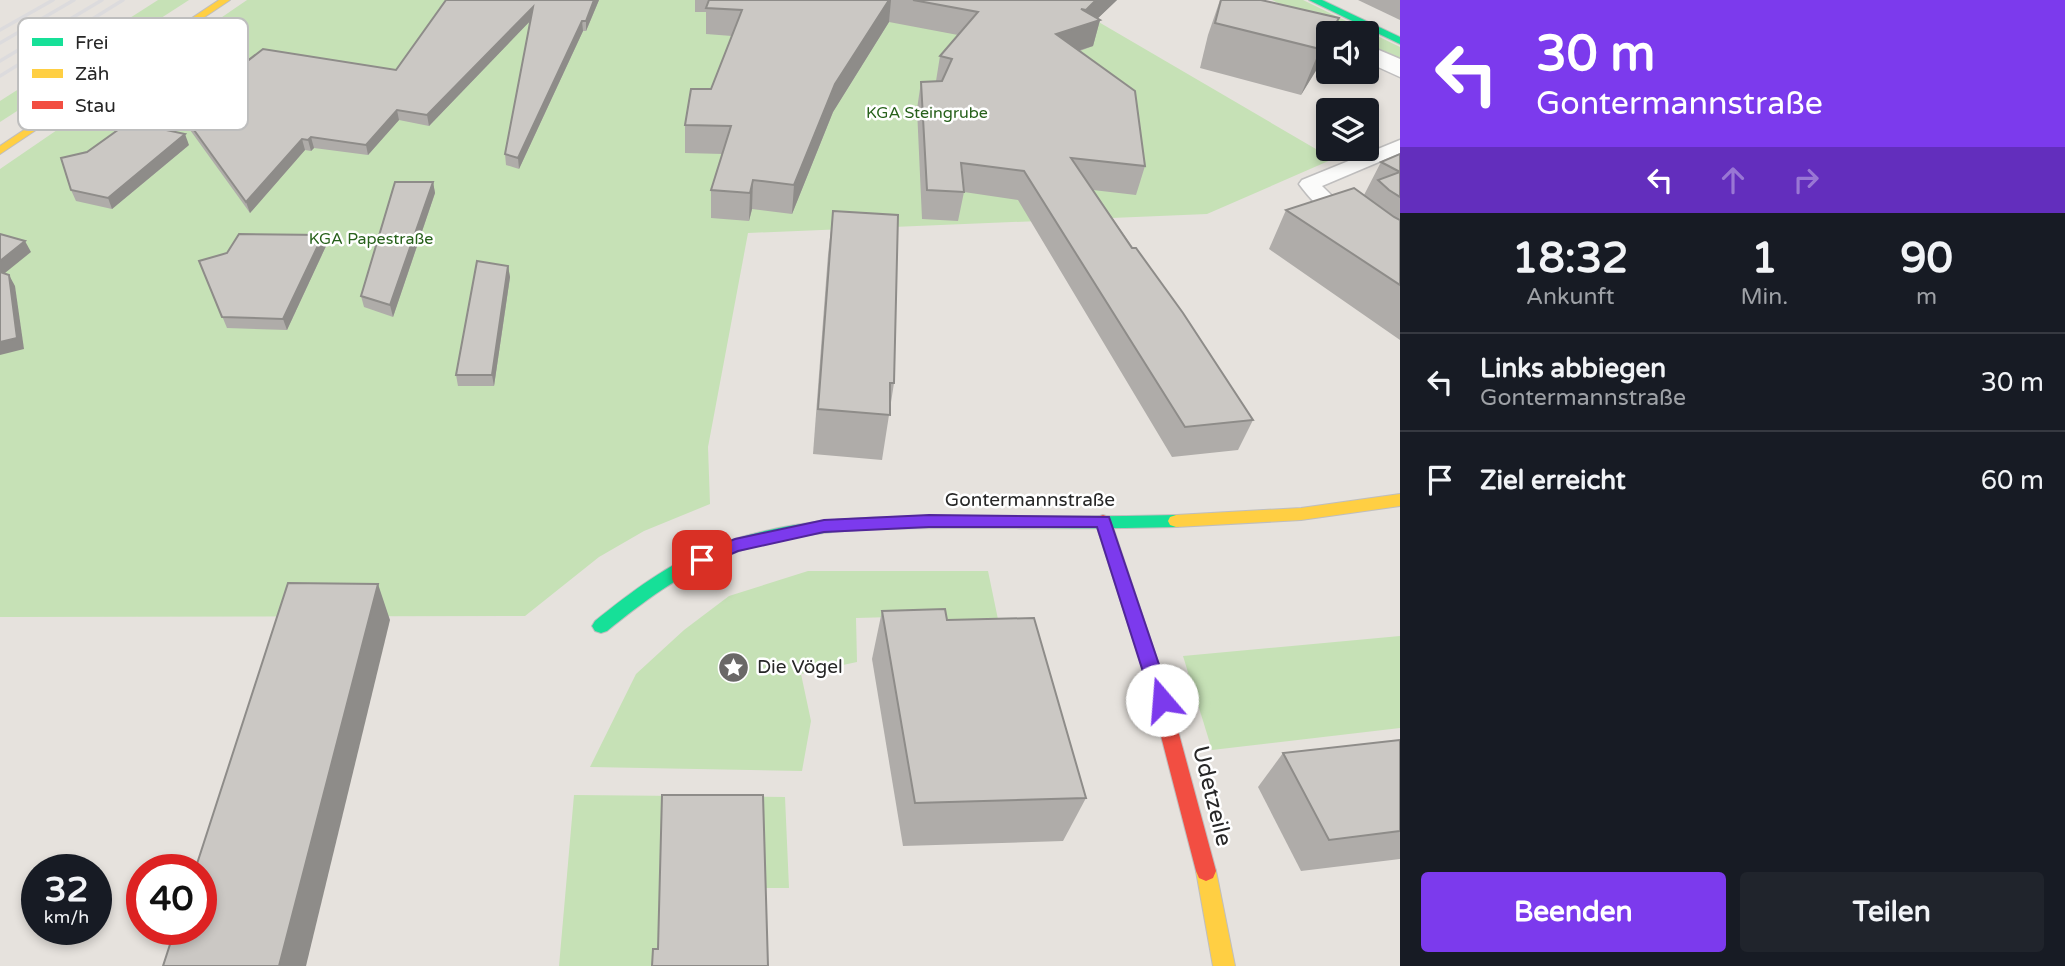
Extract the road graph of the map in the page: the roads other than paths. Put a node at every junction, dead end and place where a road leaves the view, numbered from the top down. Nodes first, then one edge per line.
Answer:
1 (225, 0) edge
2 (1314, 0) edge
3 (198, 18) edge
4 (1400, 41) edge
5 (1379, 58) edge
6 (1400, 69) edge
7 (33, 130) edge
8 (1400, 146) edge
9 (0, 152) edge
10 (1400, 260) edge
11 (1400, 500) edge
12 (1103, 521) junction
13 (601, 626) dead end
14 (1224, 966) edge

1 - 3 street
2 - 4 street
5 - 6 street
7 - 9 street
8 - 10 lane
11 - 12 street, Gontermannstraße
12 - 13 street, Gontermannstraße
12 - 14 street, Udetzeile

